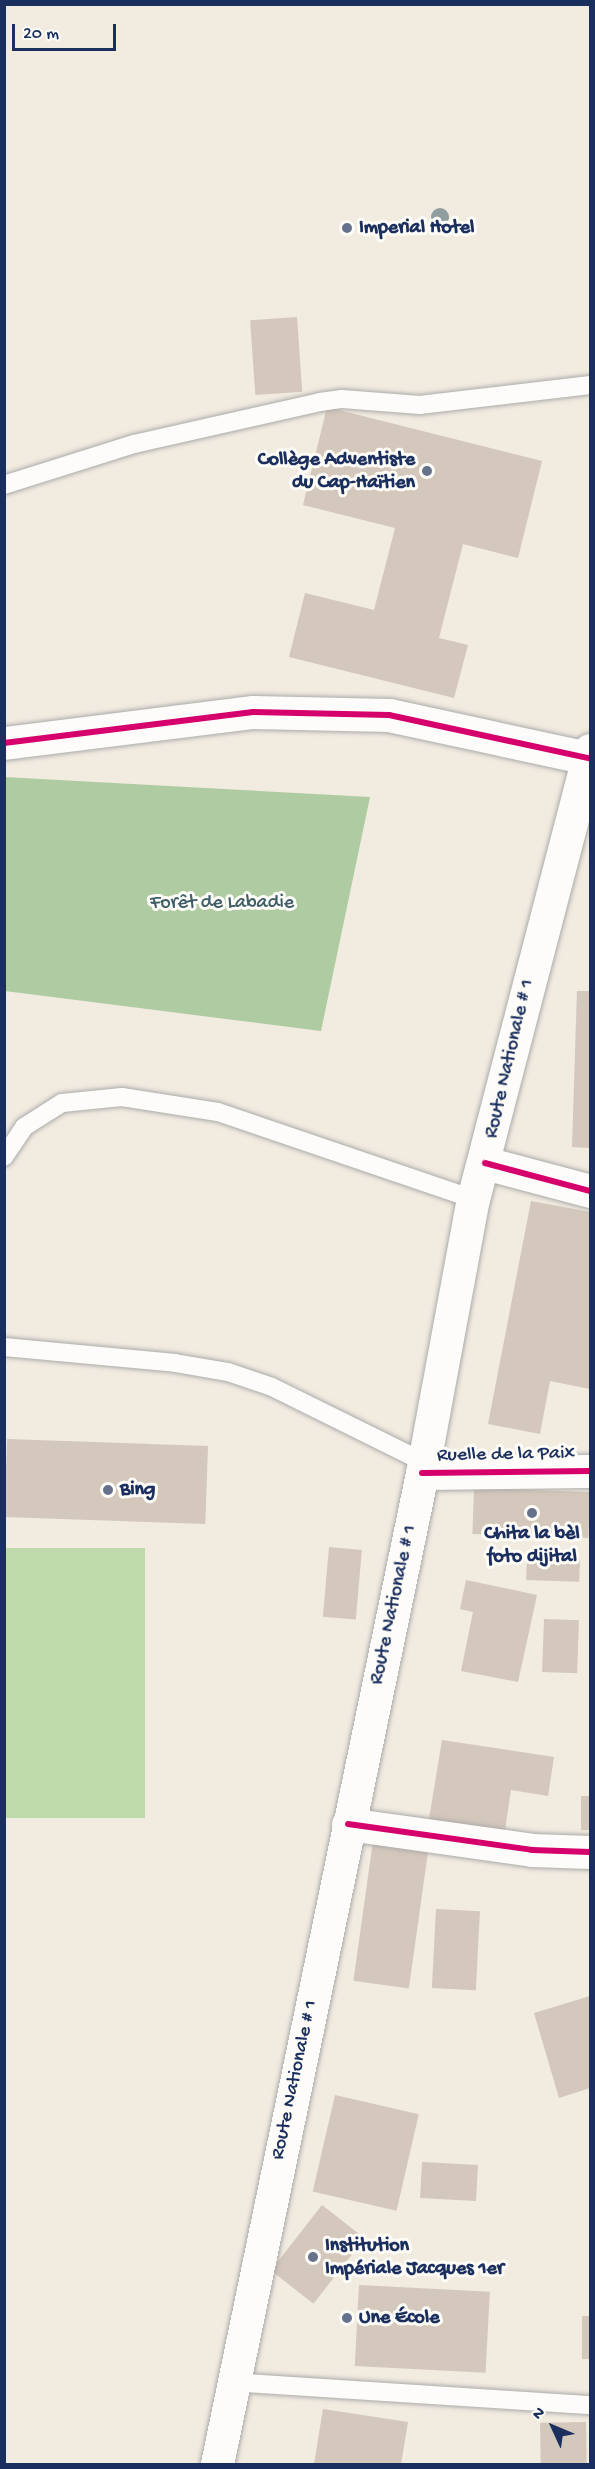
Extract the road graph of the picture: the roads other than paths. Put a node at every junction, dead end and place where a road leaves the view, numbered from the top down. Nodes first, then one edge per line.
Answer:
1 (591, 385) edge
2 (4, 485) edge
3 (4, 743) edge
4 (589, 754) edge
5 (583, 801) edge
6 (4, 1157) edge
7 (485, 1163) junction
8 (591, 1191) edge
9 (473, 1199) junction
10 (4, 1347) edge
11 (423, 1468) junction
12 (591, 1471) edge
13 (348, 1824) junction
14 (591, 1852) edge
15 (231, 2382) junction
16 (591, 2405) edge
17 (217, 2464) edge

1 - 2 lane
3 - 4 main road
4 - 5 main road, Route Nationale # 1
5 - 7 main road, Route Nationale # 1
6 - 9 lane
7 - 8 main road
7 - 9 main road, Route Nationale # 1
9 - 11 main road, Route Nationale # 1
10 - 11 lane
11 - 12 main road, Ruelle de la Paix
11 - 13 main road, Route Nationale # 1
13 - 14 main road
13 - 15 main road, Route Nationale # 1
15 - 16 lane
15 - 17 main road, Route Nationale # 1

